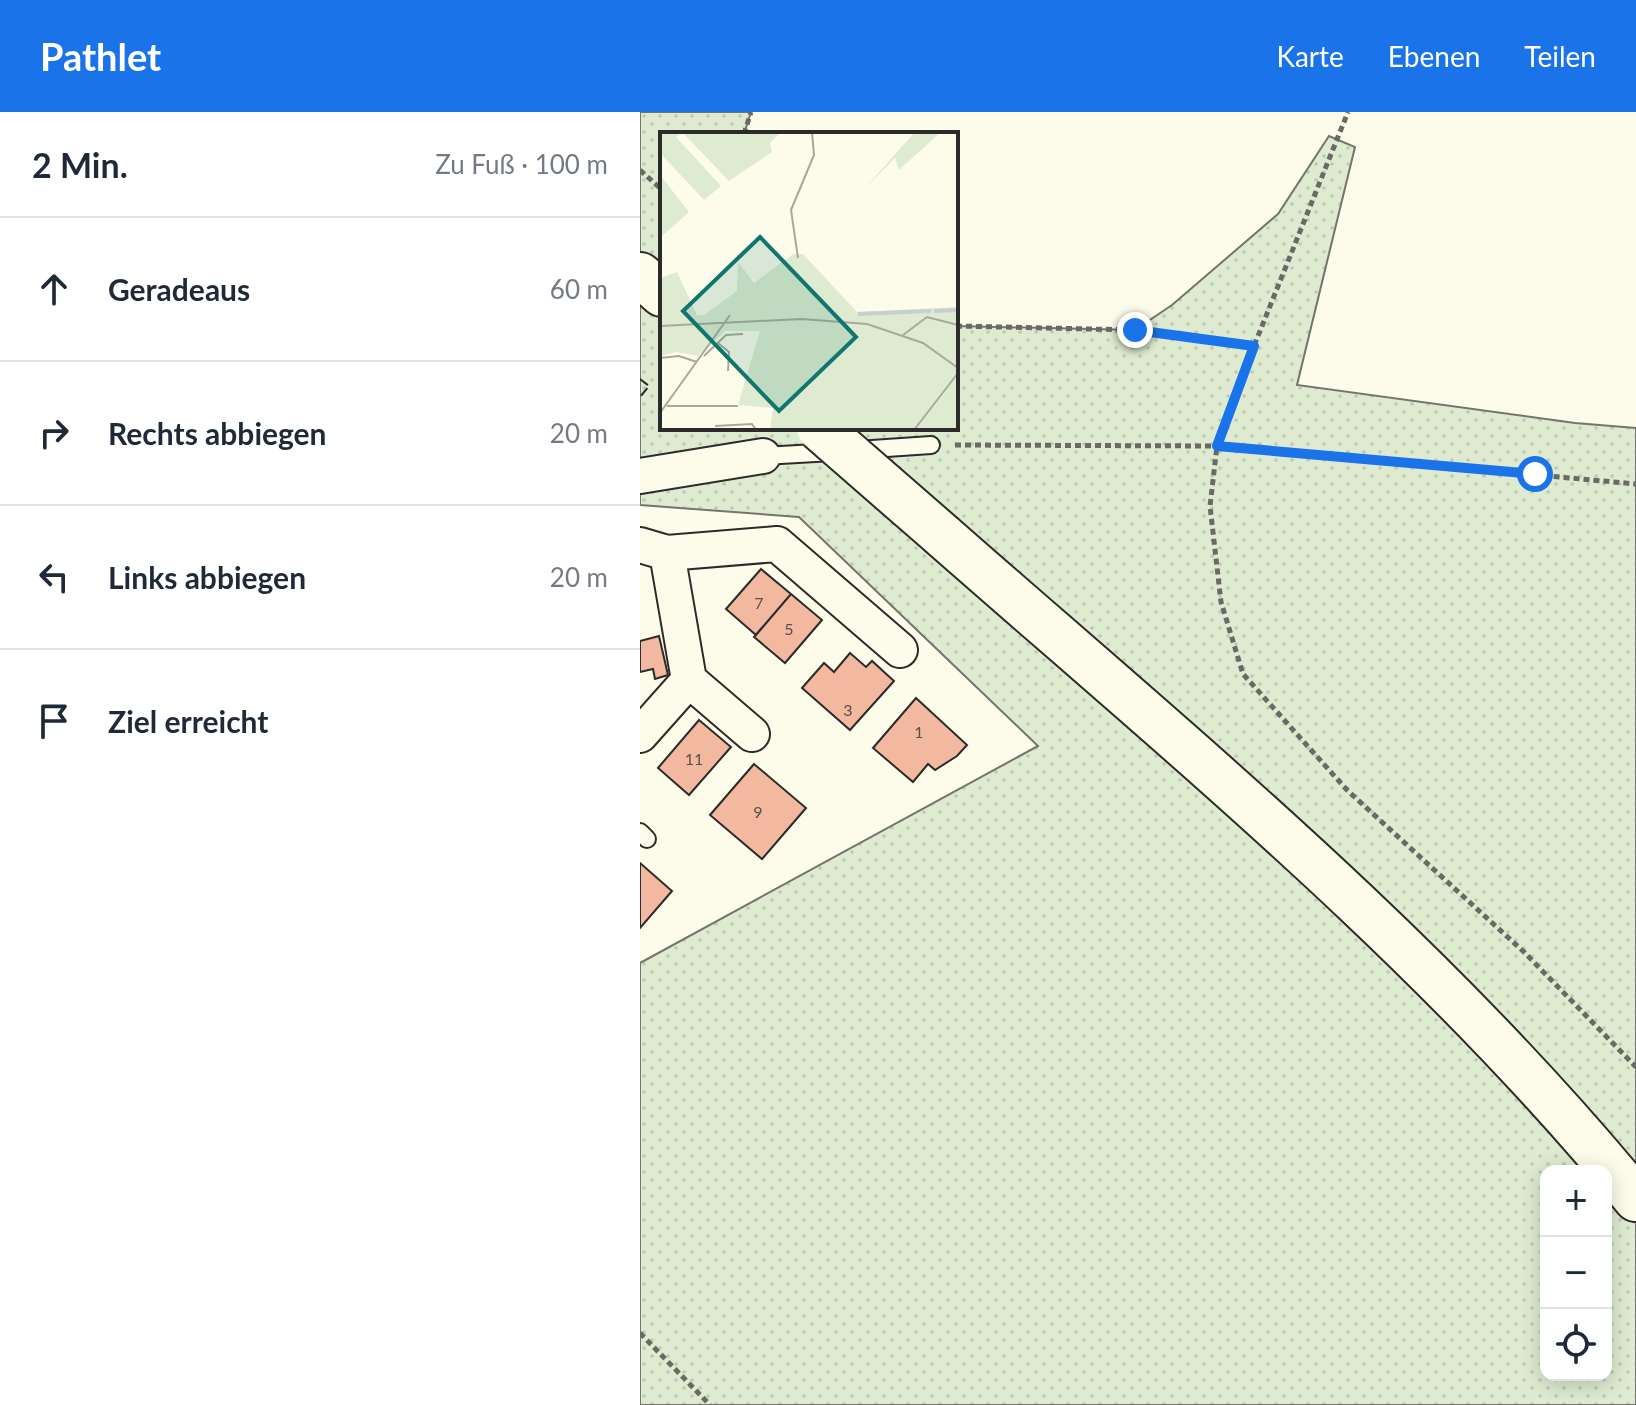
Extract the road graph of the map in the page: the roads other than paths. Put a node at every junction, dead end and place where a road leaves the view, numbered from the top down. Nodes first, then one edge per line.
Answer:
1 (640, 275) edge
2 (660, 292) edge
3 (821, 430) edge
4 (931, 445) road end
5 (763, 456) joint
6 (640, 476) edge
7 (654, 549) edge
8 (900, 650) dead end
9 (689, 680) junction
10 (752, 734) dead end
11 (640, 735) edge
12 (1636, 1199) edge

1 - 2 main road
3 - 12 main road, bridge
4 - 5 lane
5 - 6 street
7 - 8 street
7 - 9 street
9 - 10 street
9 - 11 street

